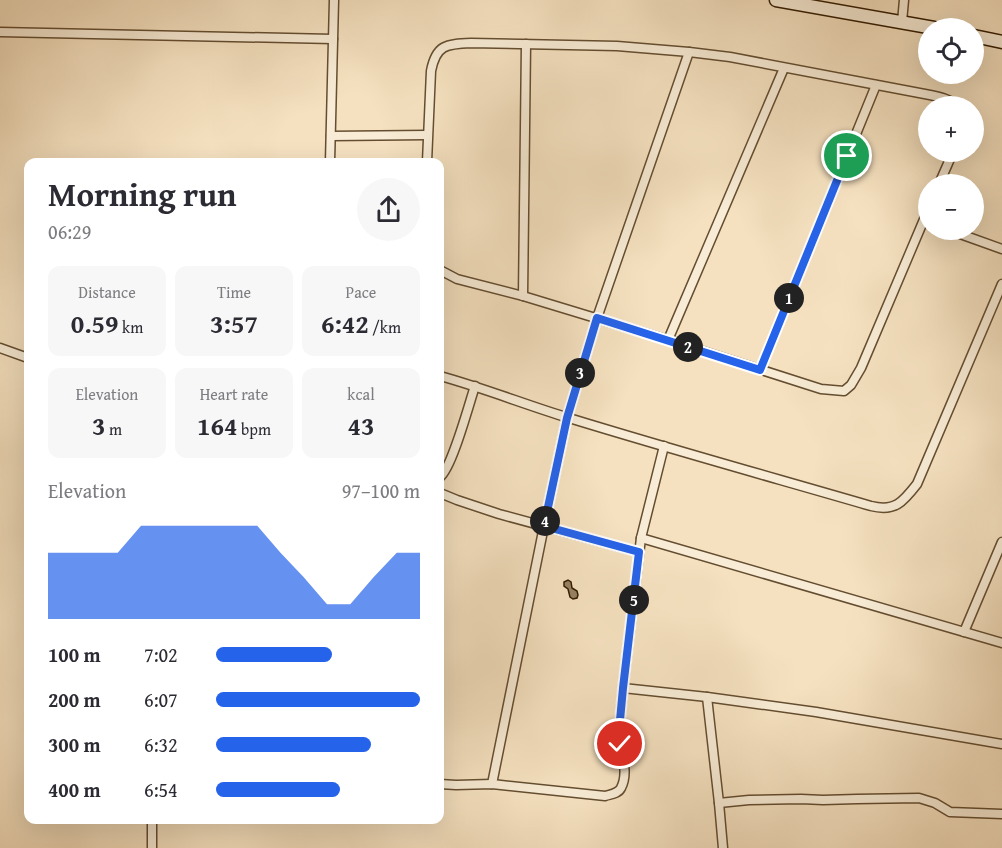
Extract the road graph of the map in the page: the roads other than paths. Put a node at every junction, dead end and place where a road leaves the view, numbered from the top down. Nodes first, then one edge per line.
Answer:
1 (334, 0) edge
2 (776, 0) edge
3 (904, 0) edge
4 (902, 22) junction
5 (918, 25) edge
6 (0, 32) edge
7 (984, 38) edge
8 (333, 39) junction
9 (1002, 42) edge
10 (526, 44) junction
11 (689, 52) junction
12 (784, 68) junction
13 (876, 85) junction
14 (934, 96) edge
15 (427, 135) junction
16 (331, 136) junction
17 (330, 158) edge
18 (427, 158) edge
19 (918, 239) edge
20 (977, 240) edge
21 (1002, 249) edge
22 (444, 272) edge
23 (1002, 284) edge
24 (523, 296) junction
25 (597, 318) junction
26 (668, 340) junction
27 (0, 348) edge
28 (24, 357) edge
29 (760, 370) junction
30 (444, 377) edge
31 (475, 386) junction
32 (567, 418) junction
33 (664, 446) junction
34 (444, 472) edge
35 (444, 495) edge
36 (544, 526) junction
37 (641, 538) junction
38 (1002, 542) edge
39 (639, 552) junction
40 (964, 632) junction
41 (1002, 644) edge
42 (623, 688) junction
43 (707, 697) junction
44 (1002, 744) edge
45 (492, 783) junction
46 (444, 784) edge
47 (719, 803) junction
48 (1002, 814) edge
49 (152, 824) edge
50 (152, 848) edge
51 (723, 848) edge

1 - 8 street
2 - 4 street
3 - 4 street
4 - 5 street
6 - 8 street
7 - 9 street
8 - 16 street
10 - 11 street
10 - 15 street
10 - 24 street
11 - 12 street
11 - 25 street
12 - 13 street
12 - 26 street
13 - 14 street
13 - 29 street
15 - 16 street
15 - 18 street
16 - 17 street
19 - 29 street
20 - 21 street
22 - 24 street
23 - 33 street
24 - 25 street
25 - 26 street
25 - 32 street
26 - 29 street
27 - 28 street
30 - 31 street
31 - 32 street
31 - 34 street
32 - 33 street
32 - 36 street
33 - 37 street
35 - 36 street
36 - 39 street
36 - 45 street
37 - 39 street
37 - 40 street
38 - 40 street
39 - 42 street
40 - 41 street
42 - 43 street
42 - 45 street
43 - 44 street
43 - 47 street
45 - 46 street
47 - 48 street
47 - 51 street
49 - 50 street

